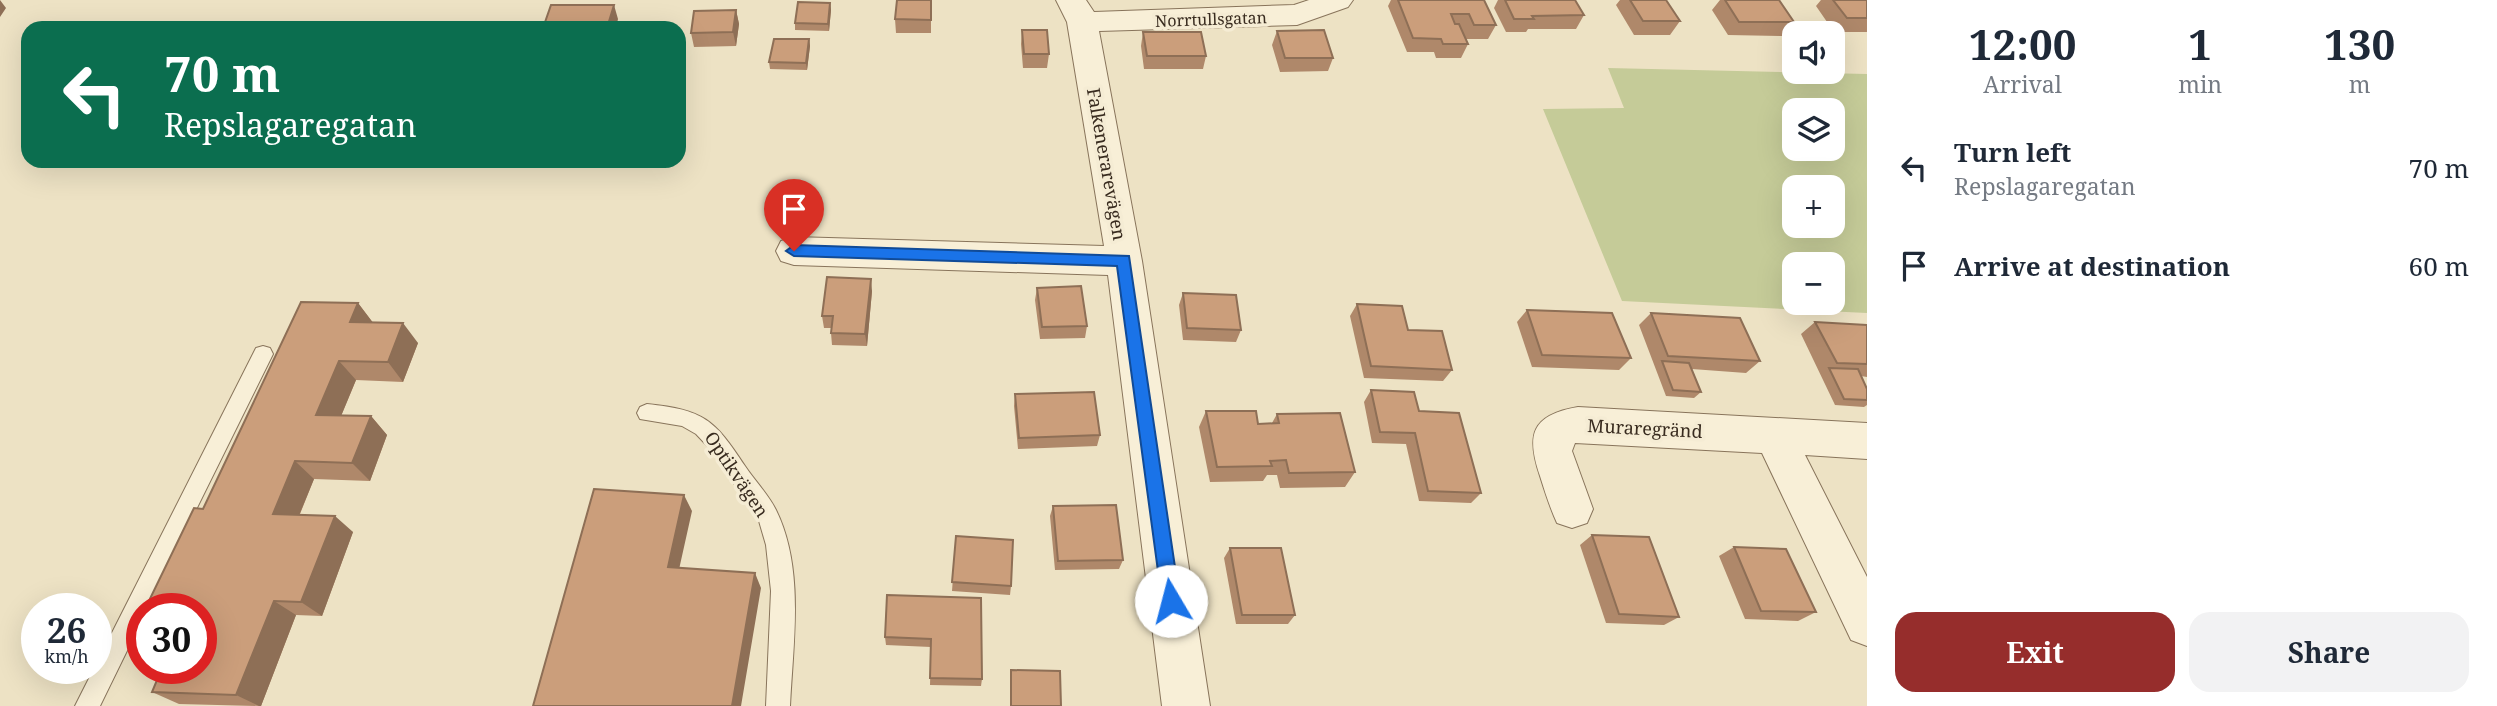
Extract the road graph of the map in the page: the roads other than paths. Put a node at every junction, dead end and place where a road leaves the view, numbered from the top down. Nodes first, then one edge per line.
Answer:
1 (1338, 0) edge
2 (1076, 11) edge
3 (794, 251) dead end
4 (1124, 261) junction
5 (264, 354) dead end
6 (647, 413) dead end
7 (1773, 434) junction
8 (1867, 441) edge
9 (1572, 509) dead end
10 (1867, 624) edge
11 (87, 706) edge
12 (778, 706) edge
13 (1186, 706) edge

1 - 2 street, Norrtullsgatan
2 - 4 street, Falkenerarevägen
3 - 4 street
4 - 13 street, Falkenerarevägen
5 - 11 lane
6 - 12 lane, Optikvägen
7 - 8 street, Muraregränd
7 - 9 street, Muraregränd
7 - 10 street

